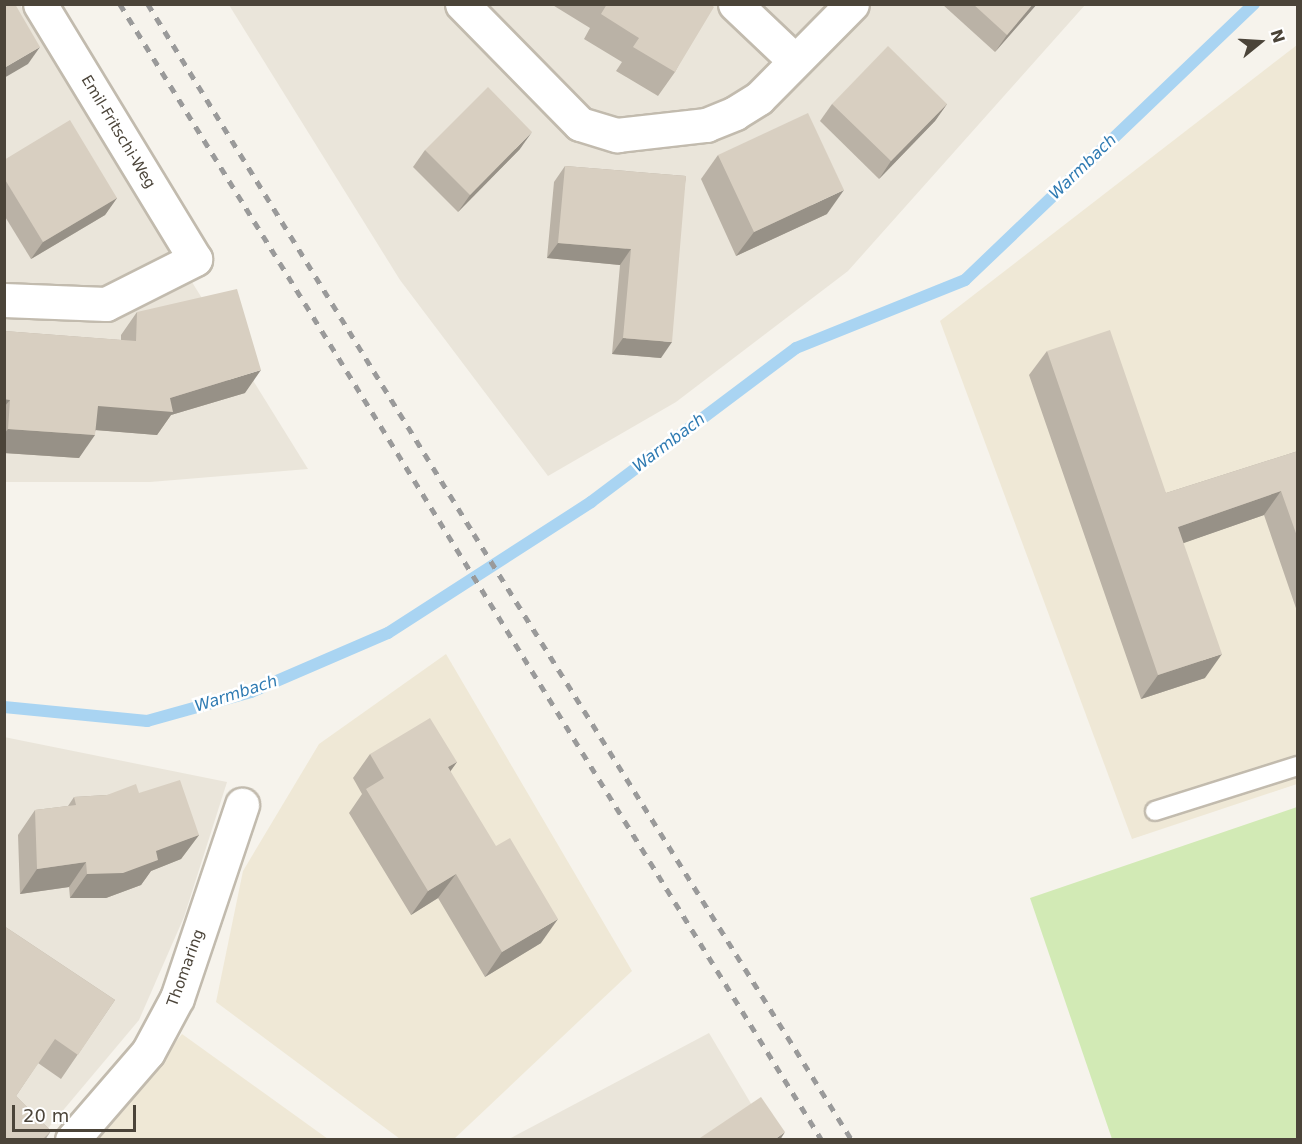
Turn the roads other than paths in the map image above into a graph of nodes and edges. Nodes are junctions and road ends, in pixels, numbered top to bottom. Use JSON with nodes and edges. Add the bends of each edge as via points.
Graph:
{"nodes":[{"id":1,"x":40,"y":4,"type":"edge"},
{"id":2,"x":462,"y":4,"type":"edge"},
{"id":3,"x":735,"y":4,"type":"edge"},
{"id":4,"x":852,"y":4,"type":"edge"},
{"id":5,"x":794,"y":60,"type":"junction"},
{"id":6,"x":4,"y":300,"type":"edge"},
{"id":7,"x":1298,"y":766,"type":"edge"},
{"id":8,"x":242,"y":805,"type":"dead end"},
{"id":9,"x":1155,"y":811,"type":"dead end"},
{"id":10,"x":72,"y":1140,"type":"edge"}],
"edges":[{"from":1,"to":6,"type":"street","name":"Emil-Fritschi-Weg","via":[[195,259],[106,304]]},
{"from":2,"to":5,"type":"street","via":[[580,124],[617,135],[706,125],[735,113],[759,98]]},
{"from":3,"to":5,"type":"street"},
{"from":4,"to":5,"type":"street"},
{"from":7,"to":9,"type":"lane"},
{"from":8,"to":10,"type":"street","name":"Thomaring","via":[[177,998],[148,1052]]}]}
